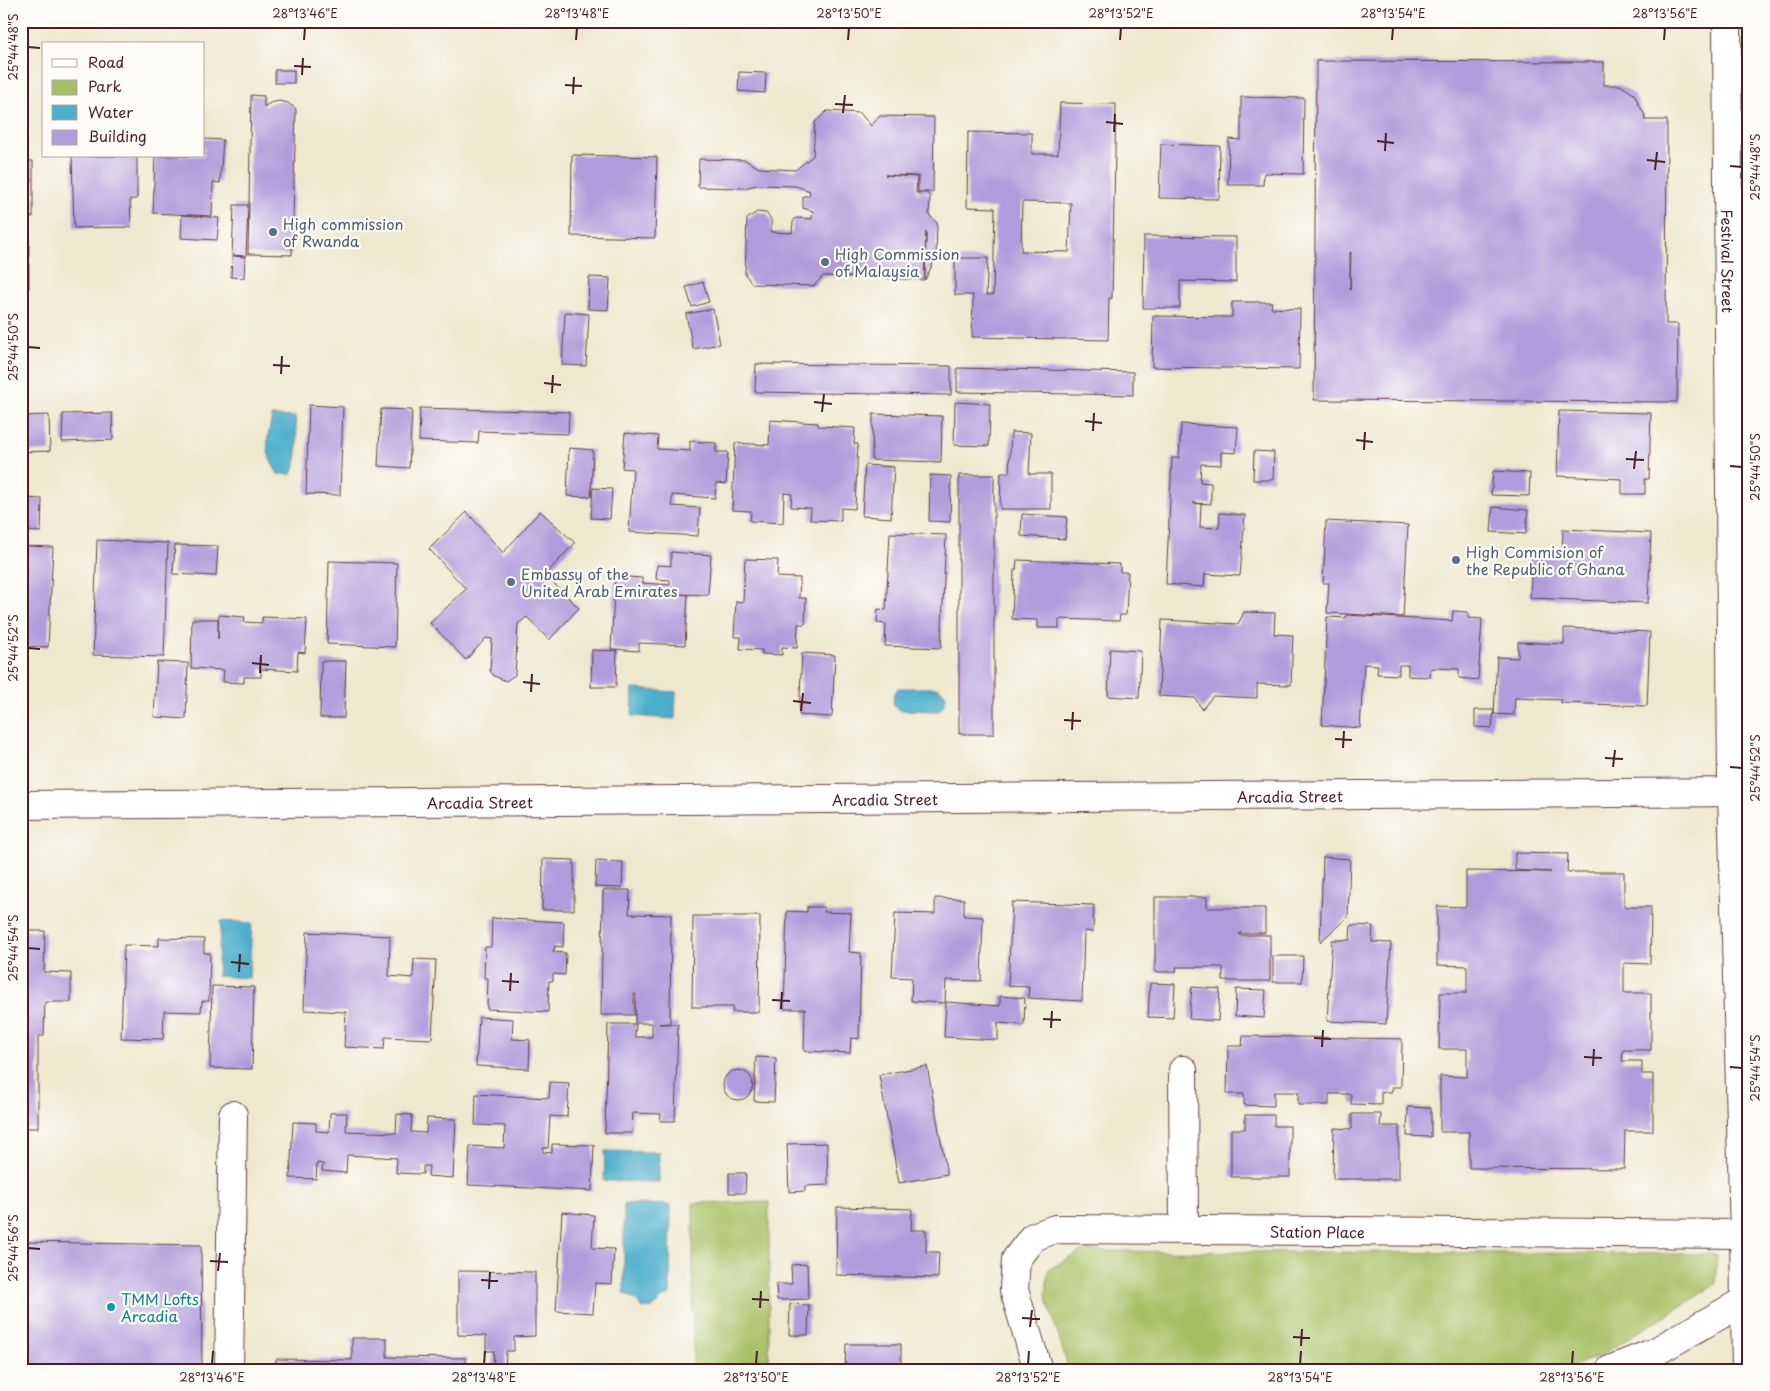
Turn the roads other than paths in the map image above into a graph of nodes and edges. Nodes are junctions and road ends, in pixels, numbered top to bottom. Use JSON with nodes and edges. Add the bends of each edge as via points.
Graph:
{"nodes":[{"id":1,"x":1728,"y":21,"type":"edge"},
{"id":2,"x":1739,"y":174,"type":"edge"},
{"id":3,"x":1740,"y":792,"type":"edge"},
{"id":4,"x":21,"y":805,"type":"edge"},
{"id":5,"x":1183,"y":1070,"type":"dead end"},
{"id":6,"x":233,"y":1115,"type":"dead end"},
{"id":7,"x":1745,"y":1157,"type":"edge"},
{"id":8,"x":1746,"y":1194,"type":"edge"},
{"id":9,"x":1184,"y":1229,"type":"junction"},
{"id":10,"x":1744,"y":1234,"type":"junction"},
{"id":11,"x":1746,"y":1300,"type":"junction"},
{"id":12,"x":1618,"y":1368,"type":"edge"},
{"id":13,"x":229,"y":1370,"type":"edge"},
{"id":14,"x":1038,"y":1370,"type":"edge"},
{"id":15,"x":1746,"y":1370,"type":"edge"}],
"edges":[{"from":1,"to":2,"type":"street","name":"Festival Street"},
{"from":2,"to":3,"type":"street","name":"Festival Street"},
{"from":3,"to":4,"type":"street","name":"Arcadia Street"},
{"from":3,"to":7,"type":"street","name":"Festival Street"},
{"from":5,"to":9,"type":"street"},
{"from":6,"to":13,"type":"street"},
{"from":7,"to":8,"type":"street","name":"Festival Street"},
{"from":8,"to":10,"type":"street","name":"Festival Street"},
{"from":9,"to":10,"type":"street","name":"Station Place"},
{"from":9,"to":14,"type":"street","name":"Station Place","via":[[1055,1230],[1033,1237],[1016,1259],[1014,1290]]},
{"from":10,"to":11,"type":"street","name":"Festival Street"},
{"from":11,"to":12,"type":"street","via":[[1655,1352]]},
{"from":11,"to":15,"type":"street","name":"Festival Street"}]}
